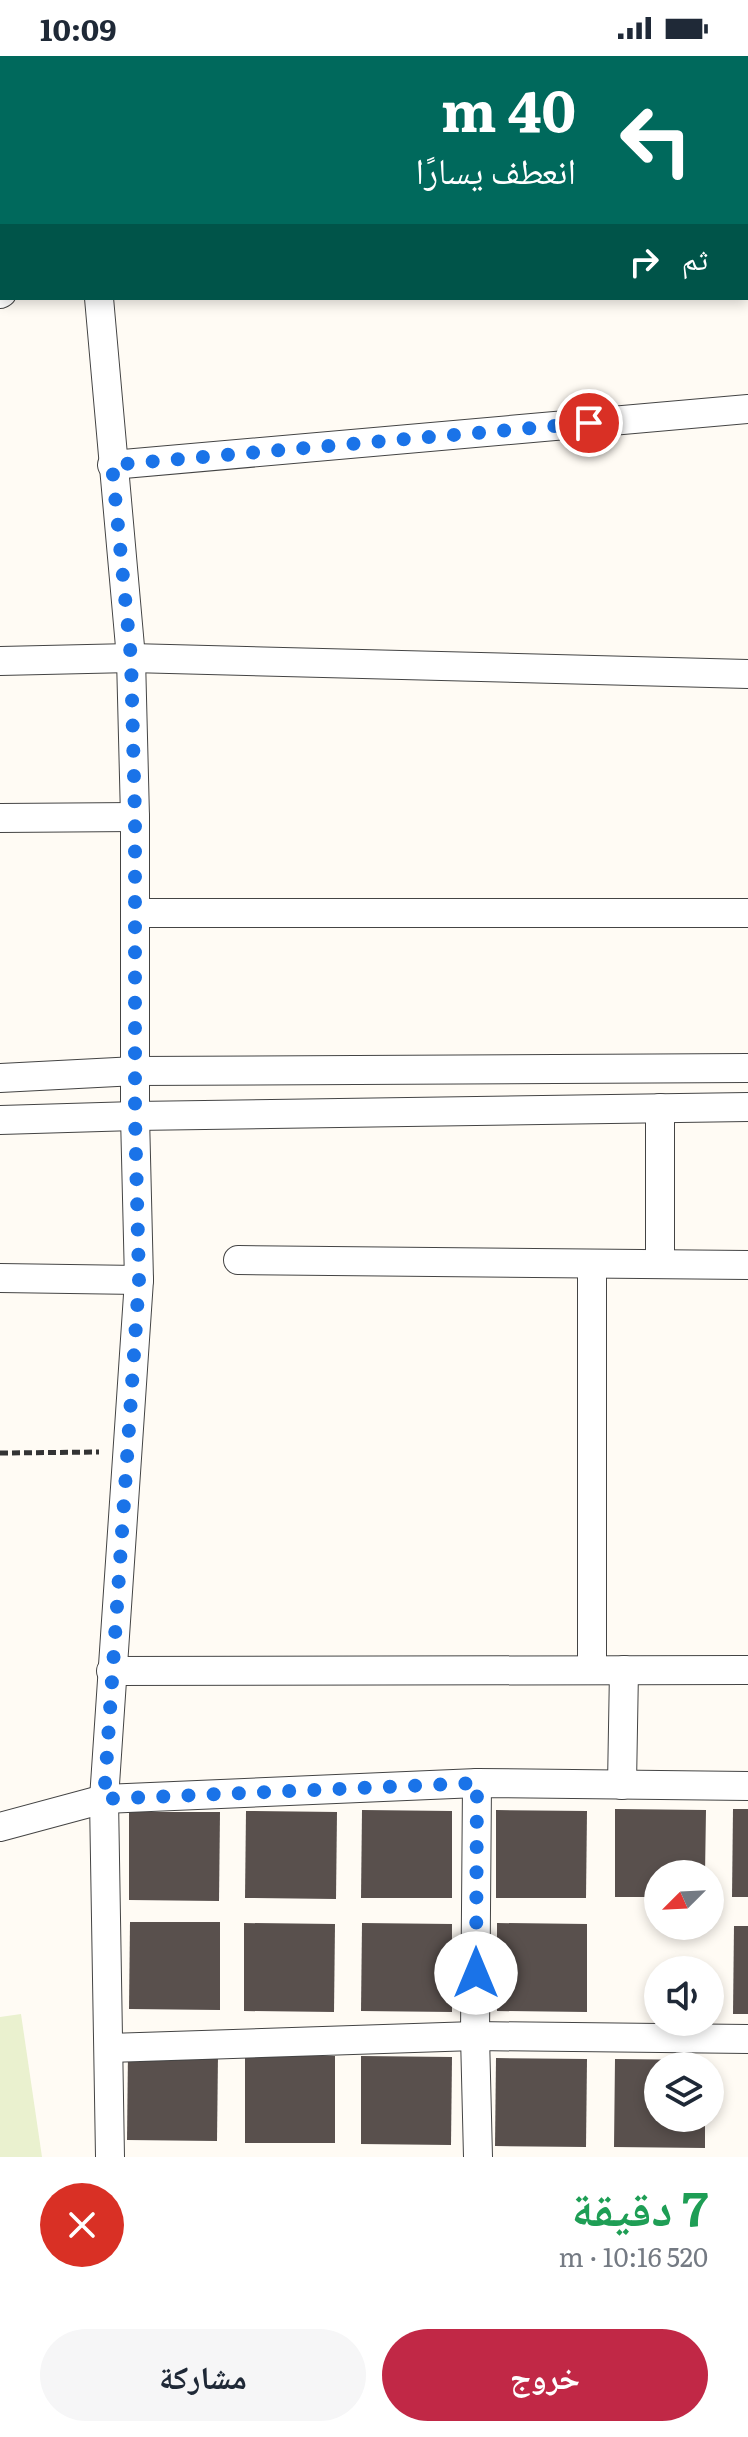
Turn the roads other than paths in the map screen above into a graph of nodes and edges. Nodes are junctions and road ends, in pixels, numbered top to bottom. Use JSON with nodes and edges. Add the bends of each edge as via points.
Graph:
{"nodes":[{"id":1,"x":99,"y":300,"type":"edge"},
{"id":2,"x":748,"y":409,"type":"edge"},
{"id":3,"x":112,"y":465,"type":"junction"},
{"id":4,"x":131,"y":658,"type":"junction"},
{"id":5,"x":0,"y":661,"type":"edge"},
{"id":6,"x":748,"y":674,"type":"edge"},
{"id":7,"x":135,"y":817,"type":"junction"},
{"id":8,"x":0,"y":818,"type":"edge"},
{"id":9,"x":135,"y":913,"type":"junction"},
{"id":10,"x":748,"y":913,"type":"edge"},
{"id":11,"x":748,"y":1068,"type":"edge"},
{"id":12,"x":136,"y":1071,"type":"junction"},
{"id":13,"x":0,"y":1078,"type":"edge"},
{"id":14,"x":748,"y":1107,"type":"edge"},
{"id":15,"x":660,"y":1108,"type":"junction"},
{"id":16,"x":135,"y":1116,"type":"junction"},
{"id":17,"x":0,"y":1120,"type":"edge"},
{"id":18,"x":238,"y":1260,"type":"dead end"},
{"id":19,"x":592,"y":1264,"type":"junction"},
{"id":20,"x":660,"y":1264,"type":"junction"},
{"id":21,"x":748,"y":1265,"type":"edge"},
{"id":22,"x":0,"y":1278,"type":"edge"},
{"id":23,"x":139,"y":1280,"type":"junction"},
{"id":24,"x":592,"y":1670,"type":"junction"},
{"id":25,"x":624,"y":1670,"type":"junction"},
{"id":26,"x":748,"y":1670,"type":"edge"},
{"id":27,"x":111,"y":1671,"type":"junction"},
{"id":28,"x":477,"y":1783,"type":"junction"},
{"id":29,"x":622,"y":1785,"type":"junction"},
{"id":30,"x":748,"y":1786,"type":"edge"},
{"id":31,"x":104,"y":1799,"type":"junction"},
{"id":32,"x":0,"y":1827,"type":"edge"},
{"id":33,"x":475,"y":2036,"type":"junction"},
{"id":34,"x":748,"y":2039,"type":"edge"},
{"id":35,"x":109,"y":2048,"type":"junction"},
{"id":36,"x":110,"y":2157,"type":"edge"},
{"id":37,"x":478,"y":2157,"type":"edge"}],
"edges":[{"from":1,"to":3,"type":"street"},
{"from":2,"to":3,"type":"street"},
{"from":3,"to":4,"type":"street"},
{"from":4,"to":5,"type":"street"},
{"from":4,"to":6,"type":"street"},
{"from":4,"to":7,"type":"street"},
{"from":7,"to":8,"type":"street"},
{"from":7,"to":9,"type":"street"},
{"from":9,"to":10,"type":"street"},
{"from":9,"to":12,"type":"street"},
{"from":11,"to":12,"type":"street"},
{"from":12,"to":13,"type":"street"},
{"from":12,"to":16,"type":"street"},
{"from":14,"to":15,"type":"street"},
{"from":15,"to":16,"type":"street"},
{"from":15,"to":20,"type":"street"},
{"from":16,"to":17,"type":"street"},
{"from":16,"to":23,"type":"street"},
{"from":18,"to":19,"type":"street"},
{"from":19,"to":20,"type":"street"},
{"from":19,"to":24,"type":"street"},
{"from":20,"to":21,"type":"street"},
{"from":22,"to":23,"type":"street"},
{"from":23,"to":27,"type":"street"},
{"from":24,"to":25,"type":"street"},
{"from":24,"to":27,"type":"street"},
{"from":25,"to":26,"type":"street"},
{"from":25,"to":29,"type":"street"},
{"from":27,"to":31,"type":"street"},
{"from":28,"to":29,"type":"street"},
{"from":28,"to":31,"type":"street"},
{"from":28,"to":33,"type":"street"},
{"from":29,"to":30,"type":"street"},
{"from":31,"to":32,"type":"street"},
{"from":31,"to":35,"type":"street"},
{"from":33,"to":34,"type":"street"},
{"from":33,"to":35,"type":"street"},
{"from":33,"to":37,"type":"street"},
{"from":35,"to":36,"type":"street"}]}
